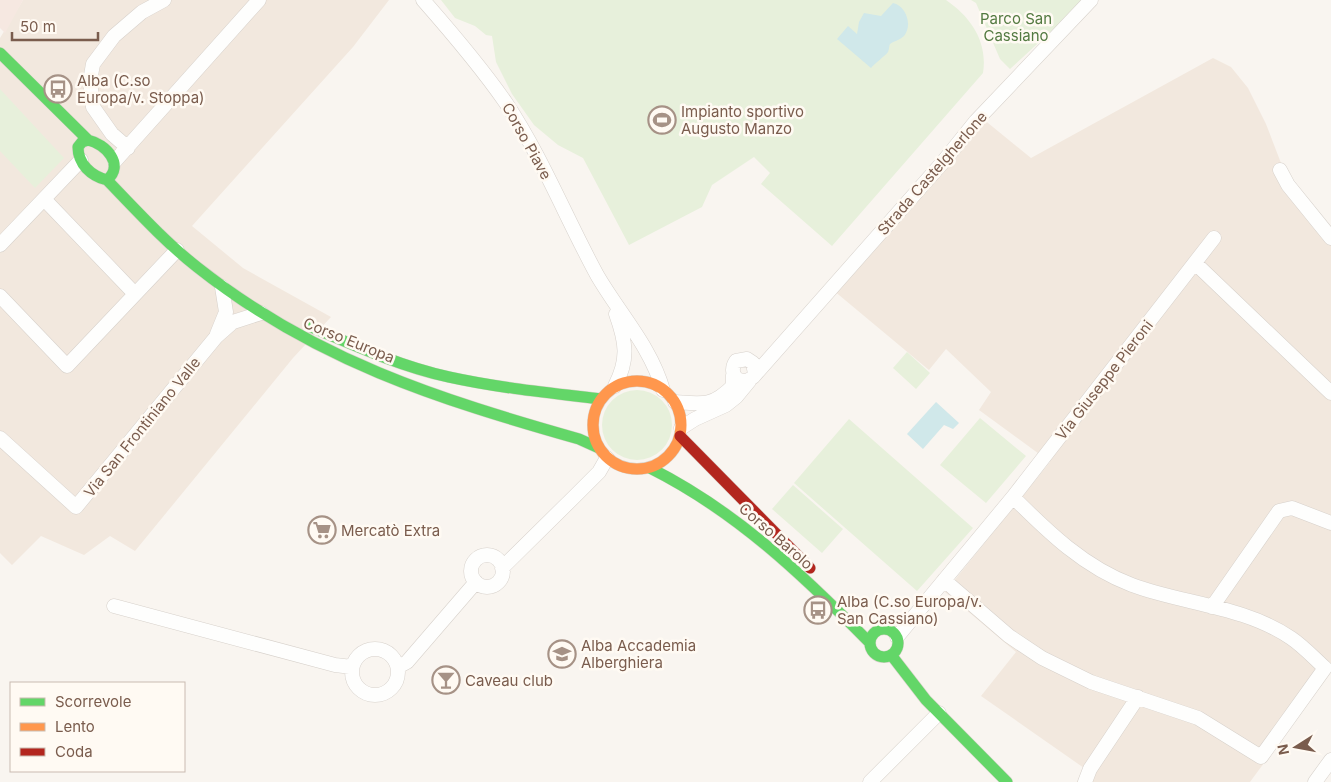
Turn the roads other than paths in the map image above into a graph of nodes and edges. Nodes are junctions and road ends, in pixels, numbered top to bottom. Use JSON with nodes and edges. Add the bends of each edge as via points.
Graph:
{"nodes":[{"id":1,"x":164,"y":0,"type":"edge"},
{"id":2,"x":259,"y":0,"type":"edge"},
{"id":3,"x":422,"y":0,"type":"edge"},
{"id":4,"x":1091,"y":0,"type":"edge"},
{"id":5,"x":0,"y":54,"type":"edge"},
{"id":6,"x":0,"y":67,"type":"edge"},
{"id":7,"x":88,"y":140,"type":"junction"},
{"id":8,"x":128,"y":148,"type":"junction"},
{"id":9,"x":79,"y":154,"type":"junction"},
{"id":10,"x":1280,"y":170,"type":"dead end"},
{"id":11,"x":113,"y":172,"type":"junction"},
{"id":12,"x":44,"y":199,"type":"junction"},
{"id":13,"x":1214,"y":238,"type":"dead end"},
{"id":14,"x":1331,"y":238,"type":"edge"},
{"id":15,"x":0,"y":245,"type":"edge"},
{"id":16,"x":177,"y":250,"type":"junction"},
{"id":17,"x":1195,"y":263,"type":"junction"},
{"id":18,"x":222,"y":287,"type":"junction"},
{"id":19,"x":135,"y":294,"type":"junction"},
{"id":20,"x":0,"y":296,"type":"edge"},
{"id":21,"x":610,"y":297,"type":"junction"},
{"id":22,"x":281,"y":310,"type":"dead end"},
{"id":23,"x":261,"y":313,"type":"junction"},
{"id":24,"x":298,"y":320,"type":"dead end"},
{"id":25,"x":216,"y":337,"type":"junction"},
{"id":26,"x":752,"y":372,"type":"junction"},
{"id":27,"x":733,"y":375,"type":"junction"},
{"id":28,"x":615,"y":386,"type":"junction"},
{"id":29,"x":663,"y":390,"type":"junction"},
{"id":30,"x":1331,"y":393,"type":"edge"},
{"id":31,"x":601,"y":399,"type":"junction"},
{"id":32,"x":675,"y":402,"type":"junction"},
{"id":33,"x":680,"y":432,"type":"junction"},
{"id":34,"x":0,"y":438,"type":"edge"},
{"id":35,"x":603,"y":453,"type":"junction"},
{"id":36,"x":650,"y":468,"type":"junction"},
{"id":37,"x":1013,"y":496,"type":"junction"},
{"id":38,"x":1331,"y":523,"type":"edge"},
{"id":39,"x":502,"y":568,"type":"junction"},
{"id":40,"x":944,"y":580,"type":"junction"},
{"id":41,"x":476,"y":582,"type":"junction"},
{"id":42,"x":114,"y":606,"type":"dead end"},
{"id":43,"x":1212,"y":607,"type":"junction"},
{"id":44,"x":876,"y":631,"type":"junction"},
{"id":45,"x":897,"y":637,"type":"junction"},
{"id":46,"x":870,"y":643,"type":"junction"},
{"id":47,"x":892,"y":656,"type":"junction"},
{"id":48,"x":352,"y":667,"type":"junction"},
{"id":49,"x":398,"y":667,"type":"junction"},
{"id":50,"x":1138,"y":697,"type":"junction"},
{"id":51,"x":939,"y":713,"type":"junction"},
{"id":52,"x":1331,"y":760,"type":"edge"},
{"id":53,"x":870,"y":782,"type":"edge"},
{"id":54,"x":1007,"y":782,"type":"edge"},
{"id":55,"x":1085,"y":782,"type":"edge"},
{"id":56,"x":1315,"y":782,"type":"edge"}],
"edges":[{"from":1,"to":8,"type":"street","via":[[142,12],[121,30],[92,64],[92,107],[112,134]]},
{"from":2,"to":8,"type":"street"},
{"from":3,"to":21,"type":"street","name":"Corso Piave","via":[[473,58],[507,104]]},
{"from":4,"to":26,"type":"street","name":"Strada Castelgherlone","via":[[976,121],[943,162]]},
{"from":5,"to":7,"type":"main road"},
{"from":6,"to":9,"type":"main road"},
{"from":7,"to":9,"type":"main road","via":[[82,142]]},
{"from":7,"to":11,"type":"main road","via":[[93,140],[105,150]]},
{"from":8,"to":11,"type":"street"},
{"from":9,"to":11,"type":"main road","via":[[96,176]]},
{"from":9,"to":12,"type":"street"},
{"from":10,"to":14,"type":"street","via":[[1288,185]]},
{"from":11,"to":16,"type":"main road","name":"Corso Europa"},
{"from":11,"to":22,"type":"main road","via":[[192,248]]},
{"from":12,"to":15,"type":"street"},
{"from":12,"to":19,"type":"street"},
{"from":13,"to":17,"type":"street","name":"Via Giuseppe Pieroni"},
{"from":16,"to":18,"type":"main road","name":"Corso Europa"},
{"from":16,"to":19,"type":"street"},
{"from":17,"to":30,"type":"street"},
{"from":17,"to":37,"type":"street","name":"Via Giuseppe Pieroni"},
{"from":18,"to":23,"type":"main road","name":"Corso Europa"},
{"from":18,"to":25,"type":"street","via":[[226,312]]},
{"from":19,"to":20,"type":"street","via":[[67,366]]},
{"from":21,"to":28,"type":"street","via":[[624,335],[626,361]]},
{"from":21,"to":29,"type":"street","via":[[634,330],[660,377]]},
{"from":23,"to":25,"type":"street","via":[[232,322]]},
{"from":23,"to":35,"type":"main road","name":"Corso Europa","via":[[369,370],[557,434],[590,442]]},
{"from":24,"to":31,"type":"main road","name":"Corso Europa","via":[[364,349],[448,377]]},
{"from":25,"to":34,"type":"street","name":"Via San Frontiniano Valle","via":[[76,507]]},
{"from":26,"to":27,"type":"street","via":[[742,382]]},
{"from":26,"to":27,"type":"street","via":[[743,358],[736,361]]},
{"from":26,"to":33,"type":"street","via":[[736,397],[695,419]]},
{"from":27,"to":32,"type":"street","via":[[732,386],[718,400],[704,404]]},
{"from":28,"to":29,"type":"main road","via":[[640,381]]},
{"from":28,"to":31,"type":"main road"},
{"from":29,"to":32,"type":"main road"},
{"from":31,"to":35,"type":"main road","via":[[592,423],[594,436]]},
{"from":32,"to":33,"type":"main road","via":[[680,415]]},
{"from":33,"to":36,"type":"main road","via":[[669,456]]},
{"from":33,"to":44,"type":"main road","name":"Corso Barolo","via":[[760,518]]},
{"from":35,"to":36,"type":"main road","via":[[625,468]]},
{"from":35,"to":39,"type":"street","via":[[599,472]]},
{"from":36,"to":46,"type":"main road","name":"Corso Barolo","via":[[693,488],[749,530]]},
{"from":37,"to":40,"type":"street","name":"Via Giuseppe Pieroni"},
{"from":37,"to":43,"type":"street","via":[[1062,545],[1097,568],[1131,585]]},
{"from":38,"to":43,"type":"street","via":[[1292,508],[1279,511]]},
{"from":39,"to":41,"type":"street","via":[[501,578],[494,585],[485,587]]},
{"from":39,"to":41,"type":"street","via":[[493,556],[478,558],[471,570]]},
{"from":40,"to":45,"type":"street","name":"Via Giuseppe Pieroni"},
{"from":40,"to":50,"type":"street","via":[[1009,636],[1042,658],[1091,682]]},
{"from":41,"to":49,"type":"street","via":[[407,662]]},
{"from":42,"to":48,"type":"street"},
{"from":43,"to":50,"type":"street","via":[[1261,622],[1291,638],[1325,668],[1262,758],[1198,718]]},
{"from":44,"to":45,"type":"main road","via":[[886,629]]},
{"from":44,"to":46,"type":"main road"},
{"from":45,"to":47,"type":"main road","via":[[898,645]]},
{"from":46,"to":47,"type":"main road","via":[[872,652],[879,657]]},
{"from":47,"to":51,"type":"main road"},
{"from":48,"to":49,"type":"street","via":[[361,653],[376,649],[390,654]]},
{"from":48,"to":49,"type":"street","via":[[353,682],[358,689],[379,696],[396,682]]},
{"from":50,"to":55,"type":"street"},
{"from":51,"to":53,"type":"street"},
{"from":51,"to":54,"type":"main road"},
{"from":52,"to":56,"type":"street"}]}
